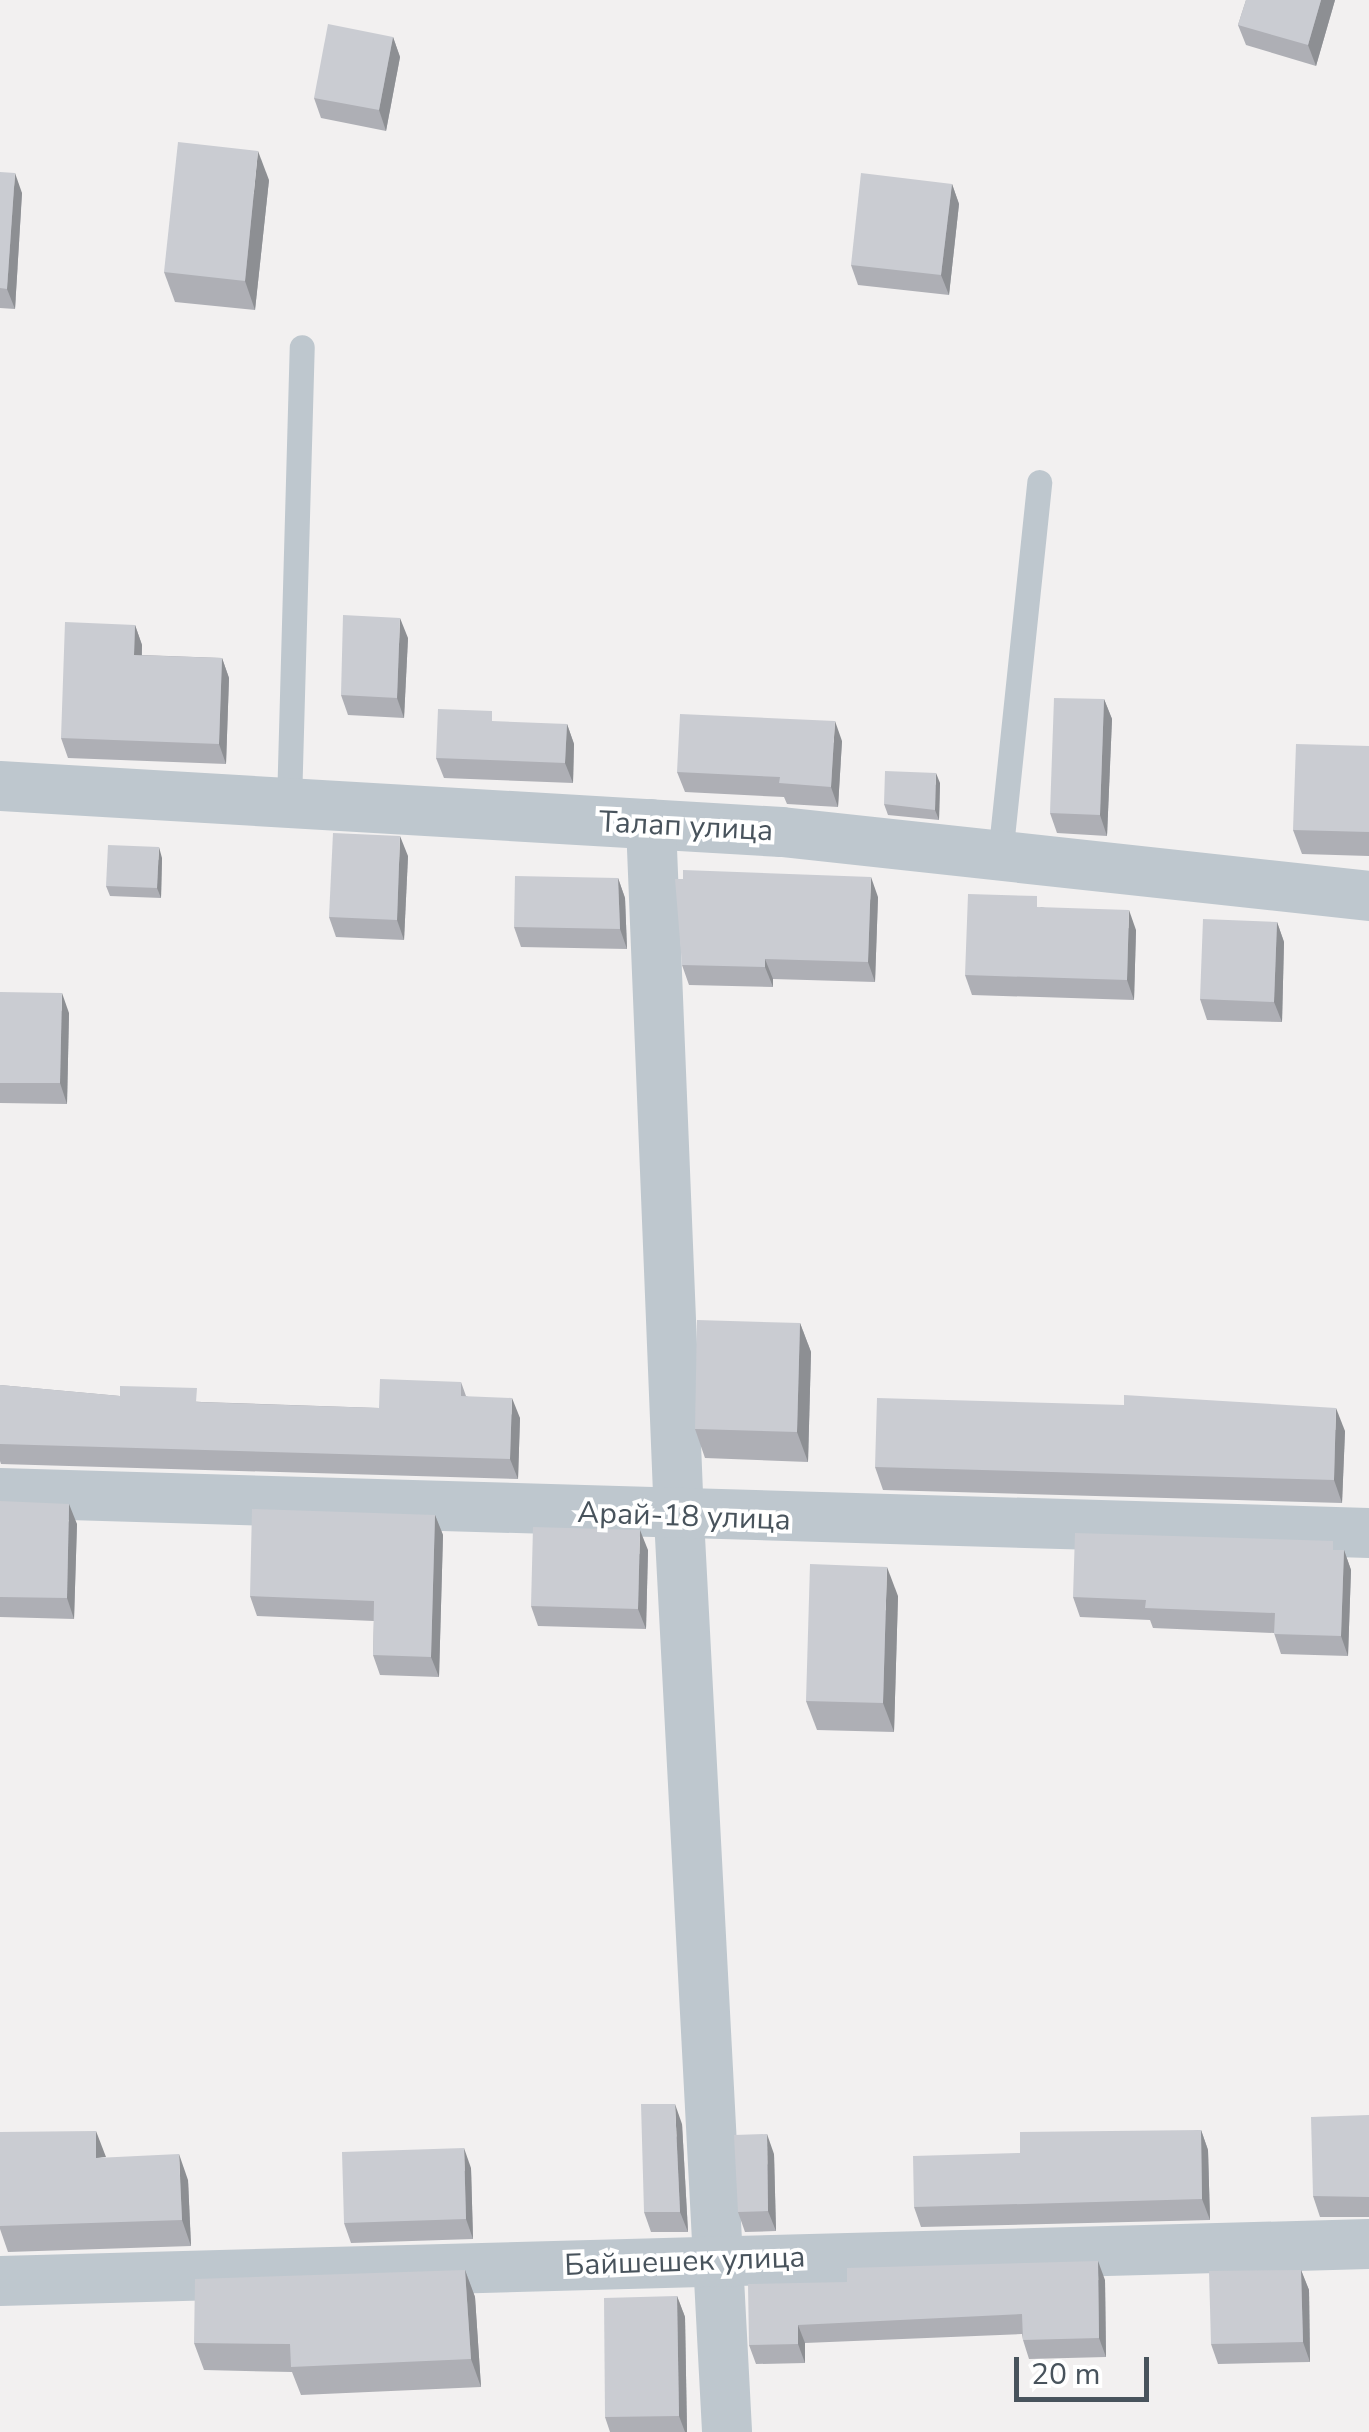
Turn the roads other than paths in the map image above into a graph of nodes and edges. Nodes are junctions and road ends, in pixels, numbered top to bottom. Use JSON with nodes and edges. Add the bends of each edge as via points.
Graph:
{"nodes":[{"id":1,"x":302,"y":347,"type":"dead end"},
{"id":2,"x":1039,"y":482,"type":"dead end"},
{"id":3,"x":0,"y":786,"type":"edge"},
{"id":4,"x":289,"y":803,"type":"junction"},
{"id":5,"x":651,"y":824,"type":"junction"},
{"id":6,"x":1000,"y":856,"type":"junction"},
{"id":7,"x":1369,"y":896,"type":"edge"},
{"id":8,"x":0,"y":1493,"type":"edge"},
{"id":9,"x":679,"y":1518,"type":"junction"},
{"id":10,"x":1369,"y":1533,"type":"edge"},
{"id":11,"x":1369,"y":2244,"type":"edge"},
{"id":12,"x":716,"y":2262,"type":"junction"},
{"id":13,"x":0,"y":2281,"type":"edge"},
{"id":14,"x":727,"y":2432,"type":"edge"}],
"edges":[{"from":1,"to":4,"type":"lane"},
{"from":2,"to":6,"type":"lane"},
{"from":3,"to":4,"type":"street","name":"Талап улица"},
{"from":4,"to":5,"type":"street","name":"Талап улица"},
{"from":5,"to":6,"type":"street","name":"Талап улица"},
{"from":5,"to":9,"type":"street"},
{"from":6,"to":7,"type":"street","name":"Талап улица"},
{"from":8,"to":9,"type":"street","name":"Арай-18 улица"},
{"from":9,"to":10,"type":"street","name":"Арай-18 улица"},
{"from":9,"to":12,"type":"street"},
{"from":11,"to":12,"type":"street","name":"Байшешек улица"},
{"from":12,"to":13,"type":"street","name":"Байшешек улица"},
{"from":12,"to":14,"type":"street"}]}
